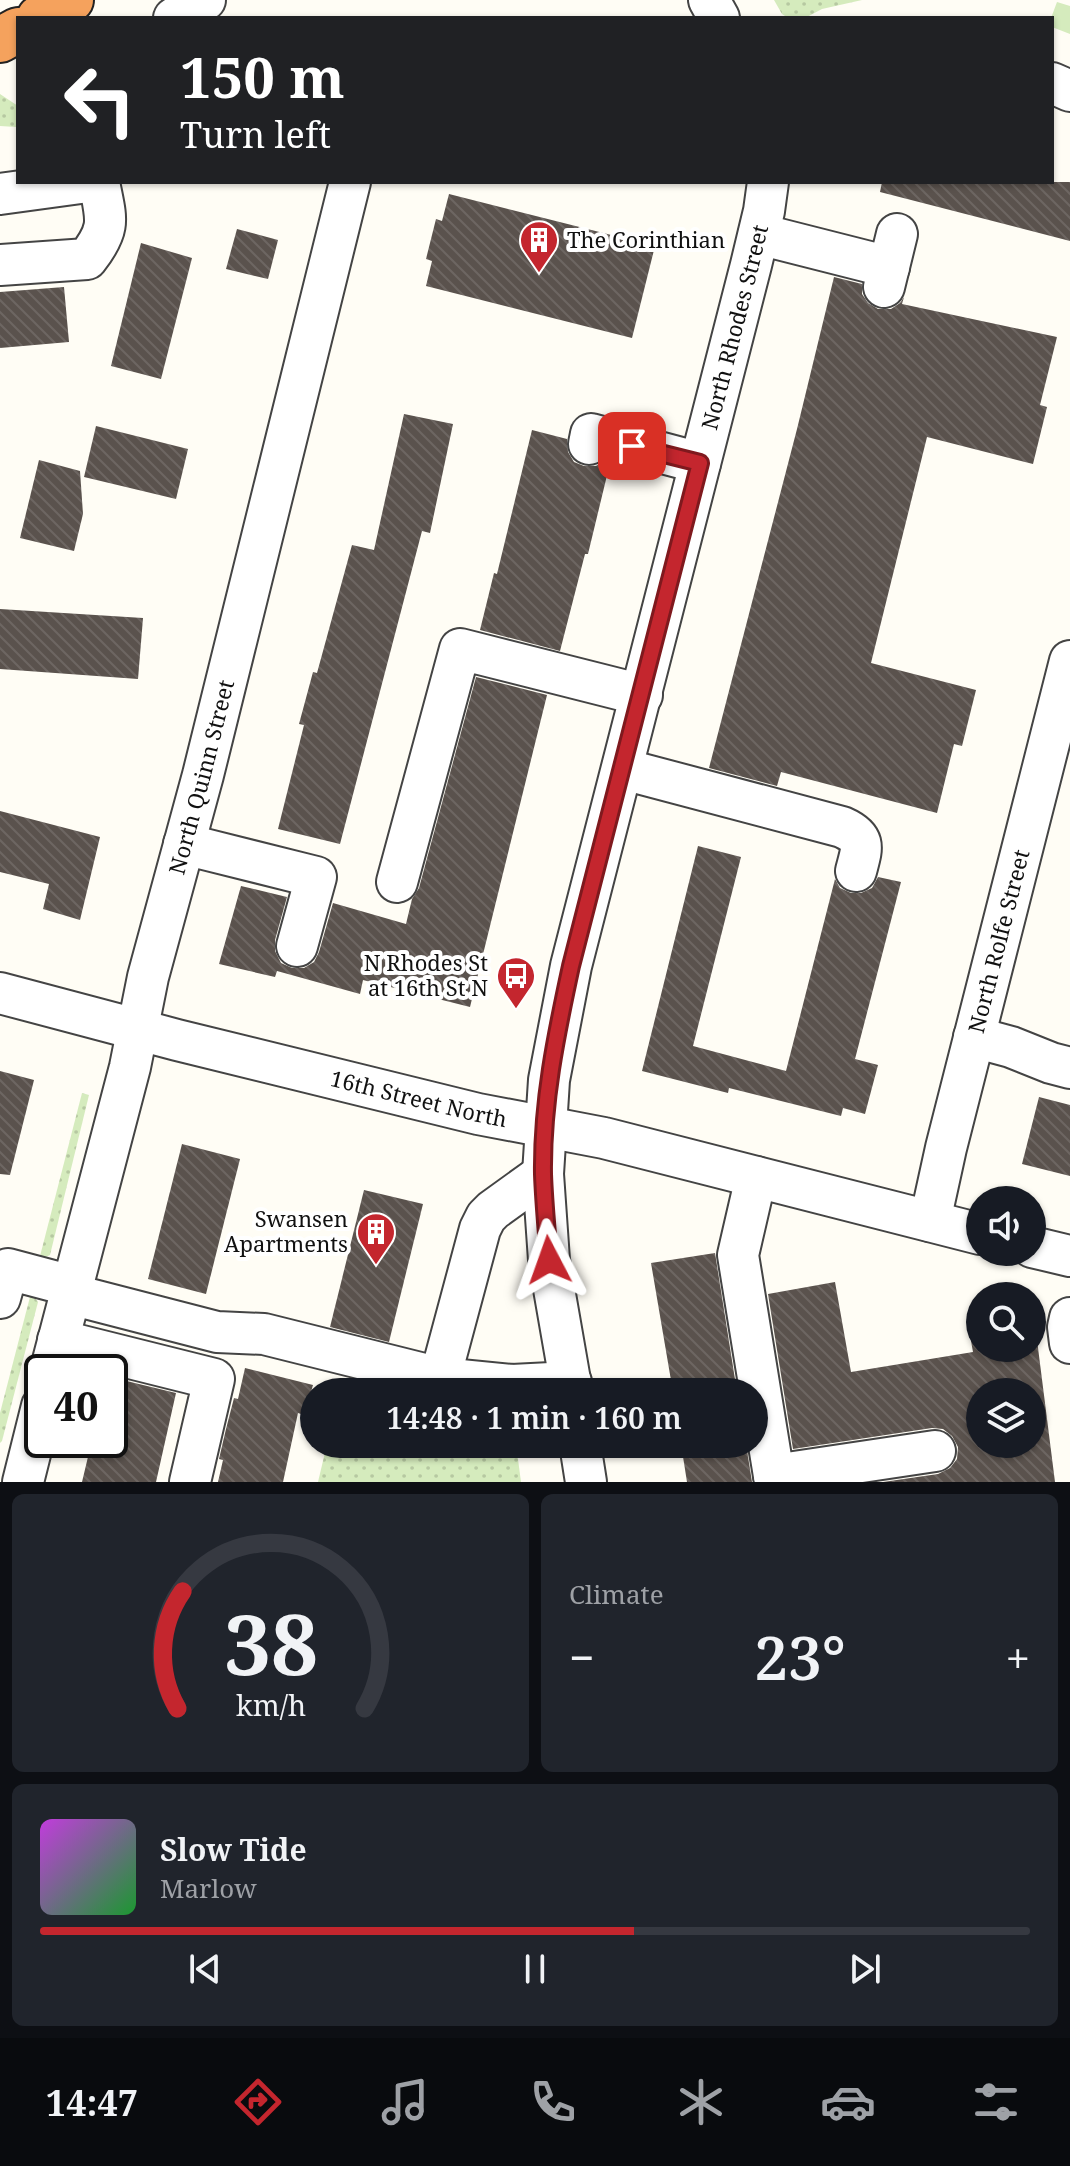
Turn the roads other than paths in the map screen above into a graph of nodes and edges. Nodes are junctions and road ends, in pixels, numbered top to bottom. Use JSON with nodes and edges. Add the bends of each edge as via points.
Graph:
{"nodes":[{"id":1,"x":71,"y":0,"type":"edge"},
{"id":2,"x":205,"y":0,"type":"edge"},
{"id":3,"x":43,"y":16,"type":"edge"},
{"id":4,"x":177,"y":16,"type":"edge"},
{"id":5,"x":69,"y":184,"type":"edge"},
{"id":6,"x":99,"y":184,"type":"edge"},
{"id":7,"x":349,"y":184,"type":"edge"},
{"id":8,"x":768,"y":184,"type":"edge"},
{"id":9,"x":23,"y":189,"type":"edge"},
{"id":10,"x":759,"y":234,"type":"junction"},
{"id":11,"x":890,"y":263,"type":"dead end"},
{"id":12,"x":0,"y":265,"type":"edge"},
{"id":13,"x":589,"y":444,"type":"dead end"},
{"id":14,"x":700,"y":463,"type":"junction"},
{"id":15,"x":1070,"y":661,"type":"edge"},
{"id":16,"x":642,"y":695,"type":"junction"},
{"id":17,"x":623,"y":769,"type":"junction"},
{"id":18,"x":184,"y":844,"type":"junction"},
{"id":19,"x":856,"y":871,"type":"dead end"},
{"id":20,"x":397,"y":882,"type":"dead end"},
{"id":21,"x":297,"y":946,"type":"dead end"},
{"id":22,"x":0,"y":993,"type":"edge"},
{"id":23,"x":138,"y":1029,"type":"junction"},
{"id":24,"x":974,"y":1037,"type":"junction"},
{"id":25,"x":1070,"y":1068,"type":"edge"},
{"id":26,"x":545,"y":1127,"type":"junction"},
{"id":27,"x":543,"y":1174,"type":"junction"},
{"id":28,"x":756,"y":1177,"type":"junction"},
{"id":29,"x":930,"y":1221,"type":"junction"},
{"id":30,"x":966,"y":1230,"type":"edge"},
{"id":31,"x":1046,"y":1250,"type":"edge"},
{"id":32,"x":1070,"y":1256,"type":"edge"},
{"id":33,"x":71,"y":1290,"type":"junction"},
{"id":34,"x":0,"y":1298,"type":"edge"},
{"id":35,"x":1070,"y":1318,"type":"edge"},
{"id":36,"x":1070,"y":1343,"type":"edge"},
{"id":37,"x":55,"y":1354,"type":"edge"},
{"id":38,"x":128,"y":1367,"type":"edge"},
{"id":39,"x":440,"y":1378,"type":"joint"},
{"id":40,"x":570,"y":1378,"type":"edge"},
{"id":41,"x":935,"y":1451,"type":"dead end"},
{"id":42,"x":24,"y":1455,"type":"edge"},
{"id":43,"x":582,"y":1458,"type":"edge"},
{"id":44,"x":16,"y":1477,"type":"edge"},
{"id":45,"x":774,"y":1479,"type":"edge"},
{"id":46,"x":190,"y":1482,"type":"edge"},
{"id":47,"x":586,"y":1482,"type":"edge"}],
"edges":[{"from":1,"to":3,"type":"highway"},
{"from":2,"to":4,"type":"street"},
{"from":5,"to":9,"type":"street"},
{"from":6,"to":12,"type":"street","via":[[106,228],[87,259]]},
{"from":7,"to":18,"type":"street","name":"North Quinn Street"},
{"from":8,"to":10,"type":"street","name":"North Rhodes Street"},
{"from":10,"to":11,"type":"street"},
{"from":10,"to":14,"type":"street","name":"North Rhodes Street"},
{"from":13,"to":14,"type":"street","via":[[591,434]]},
{"from":14,"to":16,"type":"street","name":"North Rhodes Street"},
{"from":15,"to":24,"type":"street","name":"North Rolfe Street"},
{"from":16,"to":17,"type":"street","name":"North Rhodes Street"},
{"from":16,"to":20,"type":"street","via":[[460,649]]},
{"from":17,"to":19,"type":"street","via":[[842,827],[861,841]]},
{"from":17,"to":26,"type":"street","name":"North Rhodes Street","via":[[565,994]]},
{"from":18,"to":21,"type":"street","via":[[316,877]]},
{"from":18,"to":23,"type":"street","name":"North Quinn Street"},
{"from":22,"to":23,"type":"street","name":"16th Street North"},
{"from":23,"to":26,"type":"street","name":"16th Street North"},
{"from":23,"to":33,"type":"street","name":"North Quinn Street"},
{"from":24,"to":25,"type":"street"},
{"from":24,"to":29,"type":"street","name":"North Rolfe Street"},
{"from":26,"to":27,"type":"street","name":"North Rhodes Street"},
{"from":26,"to":28,"type":"street","name":"16th Street North"},
{"from":27,"to":39,"type":"street","via":[[486,1217]]},
{"from":27,"to":40,"type":"street","name":"North Rhodes Street","via":[[549,1260]]},
{"from":28,"to":29,"type":"street","name":"16th Street North"},
{"from":28,"to":45,"type":"street","via":[[738,1255]]},
{"from":29,"to":30,"type":"street","name":"16th Street North"},
{"from":31,"to":32,"type":"street"},
{"from":33,"to":34,"type":"street","name":"North Rhodes Street","via":[[8,1269]]},
{"from":33,"to":37,"type":"street","name":"North Quinn Street"},
{"from":33,"to":39,"type":"street","name":"North Rhodes Street","via":[[217,1332],[264,1334]]},
{"from":35,"to":36,"type":"street"},
{"from":38,"to":46,"type":"street","via":[[214,1379]]},
{"from":41,"to":45,"type":"street"},
{"from":42,"to":44,"type":"street"},
{"from":43,"to":47,"type":"street"}]}
